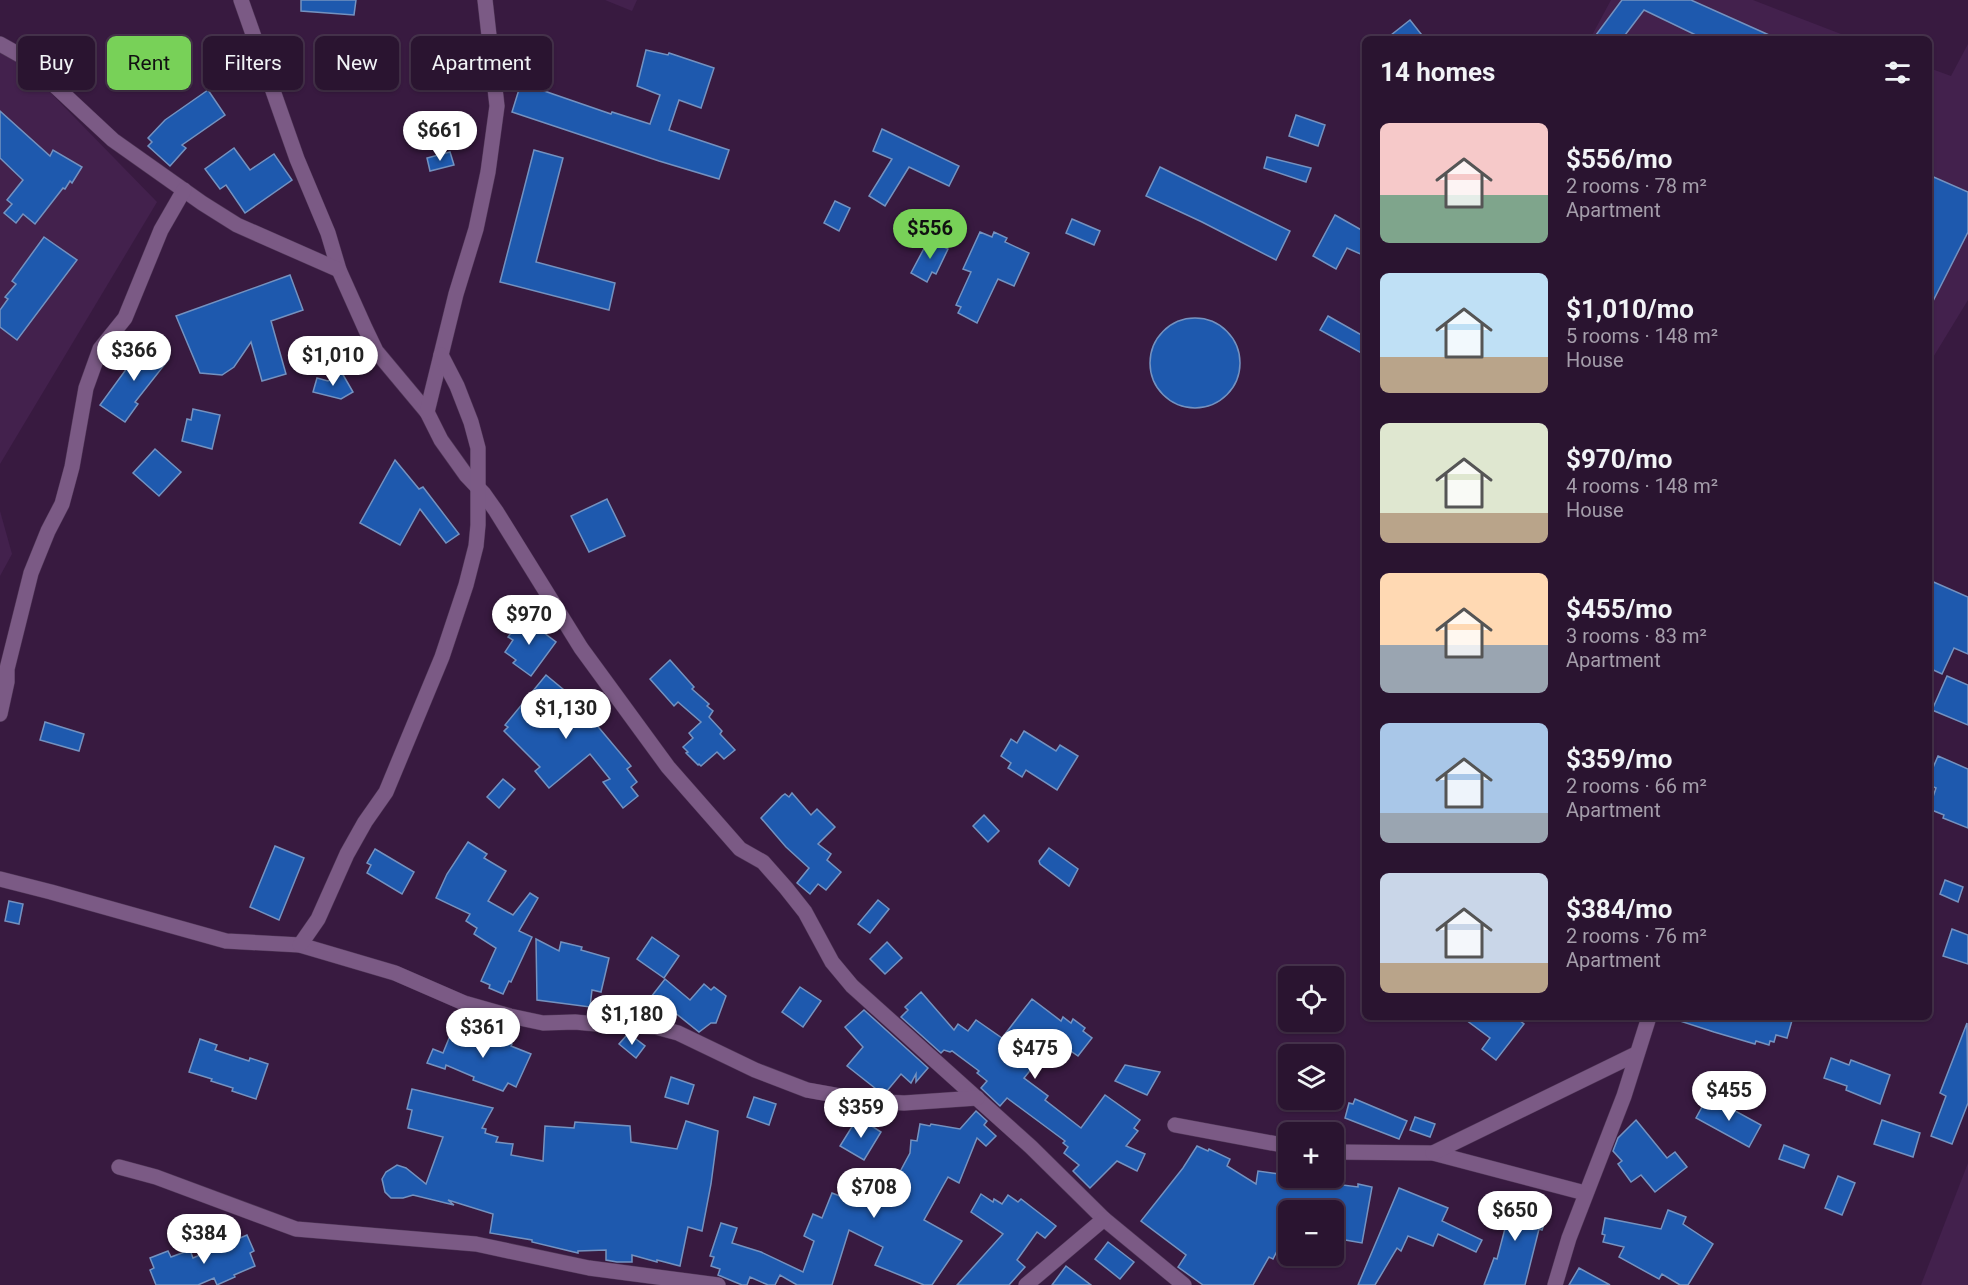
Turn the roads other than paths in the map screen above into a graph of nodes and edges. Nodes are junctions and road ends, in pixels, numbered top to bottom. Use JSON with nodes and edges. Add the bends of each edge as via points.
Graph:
{"nodes":[{"id":1,"x":241,"y":0,"type":"edge"},
{"id":2,"x":485,"y":0,"type":"edge"},
{"id":3,"x":0,"y":45,"type":"edge"},
{"id":4,"x":184,"y":190,"type":"junction"},
{"id":5,"x":339,"y":270,"type":"junction"},
{"id":6,"x":441,"y":355,"type":"junction"},
{"id":7,"x":427,"y":412,"type":"junction"},
{"id":8,"x":478,"y":488,"type":"junction"},
{"id":9,"x":0,"y":714,"type":"edge"},
{"id":10,"x":0,"y":879,"type":"edge"},
{"id":11,"x":300,"y":945,"type":"junction"},
{"id":12,"x":1647,"y":1020,"type":"edge"},
{"id":13,"x":1636,"y":1054,"type":"junction"},
{"id":14,"x":977,"y":1098,"type":"junction"},
{"id":15,"x":1175,"y":1125,"type":"dead end"},
{"id":16,"x":1278,"y":1144,"type":"edge"},
{"id":17,"x":1344,"y":1152,"type":"edge"},
{"id":18,"x":1433,"y":1153,"type":"junction"},
{"id":19,"x":119,"y":1167,"type":"dead end"},
{"id":20,"x":1586,"y":1194,"type":"junction"},
{"id":21,"x":1104,"y":1219,"type":"junction"},
{"id":22,"x":718,"y":1285,"type":"edge"},
{"id":23,"x":1026,"y":1285,"type":"edge"},
{"id":24,"x":1184,"y":1285,"type":"edge"},
{"id":25,"x":1555,"y":1285,"type":"edge"}],
"edges":[{"from":1,"to":5,"type":"street"},
{"from":2,"to":6,"type":"street","via":[[497,106],[481,206]]},
{"from":3,"to":4,"type":"street","via":[[25,58],[113,140]]},
{"from":4,"to":5,"type":"street","via":[[237,225]]},
{"from":4,"to":9,"type":"street","via":[[161,230],[125,318],[100,348],[86,388],[62,504],[31,573]]},
{"from":5,"to":7,"type":"street","via":[[376,351]]},
{"from":6,"to":7,"type":"street"},
{"from":6,"to":8,"type":"street","via":[[471,422],[478,448]]},
{"from":7,"to":8,"type":"street","via":[[441,440]]},
{"from":8,"to":11,"type":"street","via":[[476,546],[435,676],[386,792],[347,854],[318,920]]},
{"from":8,"to":14,"type":"street","via":[[581,648],[668,767],[740,849],[764,862],[786,888],[805,912],[832,962],[852,986]]},
{"from":10,"to":11,"type":"street","via":[[226,941]]},
{"from":11,"to":14,"type":"street","via":[[395,973],[464,1003],[510,1016],[543,1023],[656,1027],[678,1033],[807,1090],[904,1103]]},
{"from":12,"to":13,"type":"street"},
{"from":13,"to":18,"type":"street"},
{"from":13,"to":20,"type":"street"},
{"from":14,"to":21,"type":"street"},
{"from":15,"to":16,"type":"street"},
{"from":17,"to":18,"type":"street"},
{"from":18,"to":20,"type":"street"},
{"from":19,"to":22,"type":"street","via":[[296,1229],[476,1244],[589,1268]]},
{"from":20,"to":25,"type":"street"},
{"from":21,"to":23,"type":"street"},
{"from":21,"to":24,"type":"street"}]}
